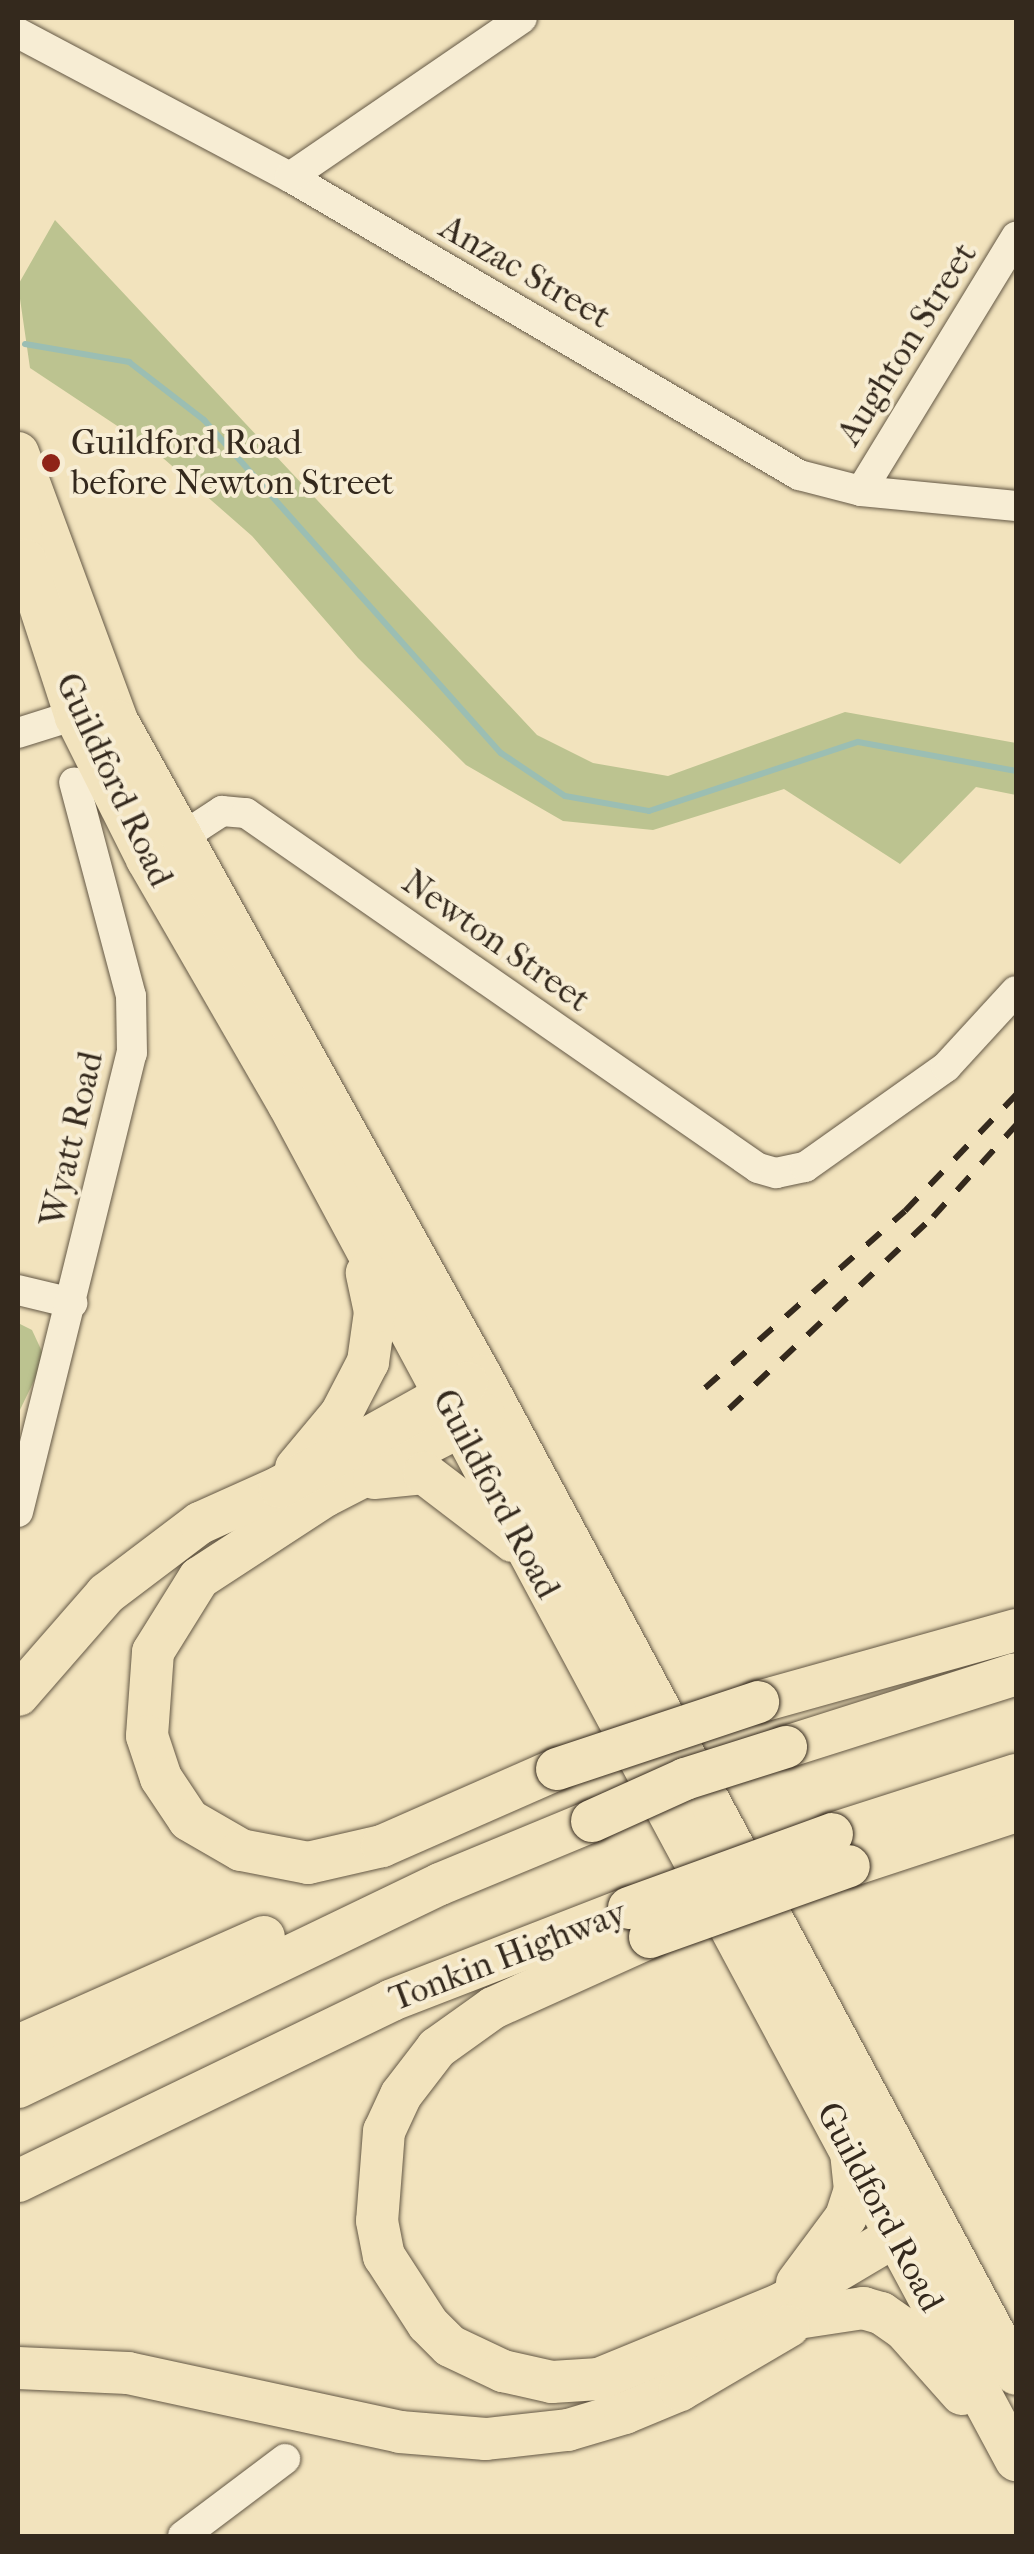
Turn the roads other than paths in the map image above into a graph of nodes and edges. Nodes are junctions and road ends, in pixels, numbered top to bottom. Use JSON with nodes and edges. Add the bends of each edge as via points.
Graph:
{"nodes":[{"id":1,"x":522,"y":18,"type":"edge"},
{"id":2,"x":18,"y":33,"type":"edge"},
{"id":3,"x":290,"y":177,"type":"junction"},
{"id":4,"x":1016,"y":237,"type":"edge"},
{"id":5,"x":18,"y":453,"type":"edge"},
{"id":6,"x":860,"y":491,"type":"junction"},
{"id":7,"x":1016,"y":506,"type":"edge"},
{"id":8,"x":18,"y":511,"type":"edge"},
{"id":9,"x":93,"y":709,"type":"junction"},
{"id":10,"x":18,"y":733,"type":"edge"},
{"id":11,"x":74,"y":782,"type":"dead end"},
{"id":12,"x":184,"y":836,"type":"junction"},
{"id":13,"x":147,"y":860,"type":"junction"},
{"id":14,"x":1016,"y":991,"type":"edge"},
{"id":15,"x":354,"y":1226,"type":"junction"},
{"id":16,"x":18,"y":1290,"type":"edge"},
{"id":17,"x":72,"y":1303,"type":"junction"},
{"id":18,"x":471,"y":1401,"type":"junction"},
{"id":19,"x":356,"y":1482,"type":"junction"},
{"id":20,"x":280,"y":1487,"type":"junction"},
{"id":21,"x":18,"y":1512,"type":"edge"},
{"id":22,"x":522,"y":1548,"type":"junction"},
{"id":23,"x":1016,"y":1630,"type":"edge"},
{"id":24,"x":1016,"y":1674,"type":"edge"},
{"id":25,"x":933,"y":1675,"type":"junction"},
{"id":26,"x":18,"y":1695,"type":"edge"},
{"id":27,"x":1016,"y":1776,"type":"edge"},
{"id":28,"x":957,"y":1809,"type":"junction"},
{"id":29,"x":1016,"y":1811,"type":"edge"},
{"id":30,"x":440,"y":1884,"type":"junction"},
{"id":31,"x":640,"y":1922,"type":"junction"},
{"id":32,"x":18,"y":2046,"type":"edge"},
{"id":33,"x":18,"y":2086,"type":"edge"},
{"id":34,"x":144,"y":2120,"type":"junction"},
{"id":35,"x":851,"y":2151,"type":"junction"},
{"id":36,"x":18,"y":2181,"type":"edge"},
{"id":37,"x":18,"y":2198,"type":"edge"},
{"id":38,"x":919,"y":2237,"type":"junction"},
{"id":39,"x":792,"y":2310,"type":"junction"},
{"id":40,"x":18,"y":2368,"type":"edge"},
{"id":41,"x":1016,"y":2374,"type":"edge"},
{"id":42,"x":1013,"y":2454,"type":"edge"},
{"id":43,"x":285,"y":2459,"type":"dead end"},
{"id":44,"x":183,"y":2536,"type":"edge"}],
"edges":[{"from":1,"to":3,"type":"street"},
{"from":2,"to":3,"type":"street","name":"Anzac Street"},
{"from":3,"to":6,"type":"street","name":"Anzac Street","via":[[799,475]]},
{"from":4,"to":6,"type":"street","name":"Aughton Street"},
{"from":5,"to":9,"type":"highway","name":"Guildford Road"},
{"from":6,"to":7,"type":"street","name":"Anzac Street"},
{"from":8,"to":9,"type":"highway","name":"Guildford Road","via":[[26,560]]},
{"from":9,"to":10,"type":"street"},
{"from":9,"to":12,"type":"highway","name":"Guildford Road"},
{"from":9,"to":13,"type":"highway","name":"Guildford Road"},
{"from":11,"to":17,"type":"street","name":"Wyatt Road","via":[[131,996],[132,1053]]},
{"from":12,"to":13,"type":"street","name":"Newton Street"},
{"from":12,"to":14,"type":"street","name":"Newton Street","via":[[222,812],[246,812],[758,1168],[805,1167],[946,1068]]},
{"from":12,"to":18,"type":"highway","name":"Guildford Road"},
{"from":13,"to":15,"type":"highway","name":"Guildford Road"},
{"from":15,"to":18,"type":"highway","name":"Guildford Road"},
{"from":15,"to":20,"type":"highway","via":[[375,1312],[368,1362],[340,1414]]},
{"from":16,"to":17,"type":"street"},
{"from":17,"to":21,"type":"street","name":"Wyatt Road"},
{"from":18,"to":19,"type":"highway"},
{"from":18,"to":20,"type":"highway"},
{"from":18,"to":22,"type":"highway","name":"Guildford Road"},
{"from":18,"to":38,"type":"highway","name":"Guildford Road"},
{"from":19,"to":22,"type":"highway","via":[[424,1473]]},
{"from":19,"to":25,"type":"highway","bridge":true,"via":[[260,1535],[200,1578],[164,1627],[147,1678],[144,1717],[152,1756],[172,1799],[210,1836],[241,1850],[308,1863],[382,1846],[557,1769],[758,1702]]},
{"from":20,"to":26,"type":"highway","via":[[200,1523],[106,1594]]},
{"from":22,"to":35,"type":"highway","name":"Guildford Road"},
{"from":23,"to":25,"type":"highway"},
{"from":24,"to":25,"type":"highway"},
{"from":25,"to":30,"type":"highway","bridge":true,"via":[[786,1747],[686,1779]]},
{"from":27,"to":28,"type":"highway","name":"Tonkin Highway"},
{"from":28,"to":29,"type":"highway"},
{"from":28,"to":31,"type":"highway","name":"Tonkin Highway","bridge":true},
{"from":30,"to":32,"type":"highway","via":[[333,1906]]},
{"from":30,"to":33,"type":"highway"},
{"from":31,"to":34,"type":"highway","name":"Tonkin Highway","via":[[392,2000]]},
{"from":31,"to":39,"type":"highway","via":[[437,2048],[401,2095],[384,2132],[377,2176],[384,2256],[402,2292],[450,2346],[503,2371],[552,2382],[599,2379]]},
{"from":34,"to":36,"type":"highway","name":"Tonkin Highway"},
{"from":34,"to":37,"type":"highway"},
{"from":35,"to":38,"type":"highway","name":"Guildford Road"},
{"from":35,"to":39,"type":"highway","via":[[855,2190],[846,2217]]},
{"from":38,"to":39,"type":"highway"},
{"from":38,"to":41,"type":"highway","name":"Guildford Road"},
{"from":38,"to":42,"type":"highway","name":"Guildford Road"},
{"from":39,"to":40,"type":"highway","via":[[680,2390],[625,2414],[568,2430],[486,2439],[400,2432],[128,2374]]},
{"from":39,"to":42,"type":"highway","via":[[881,2313],[904,2329]]},
{"from":43,"to":44,"type":"street"}]}
